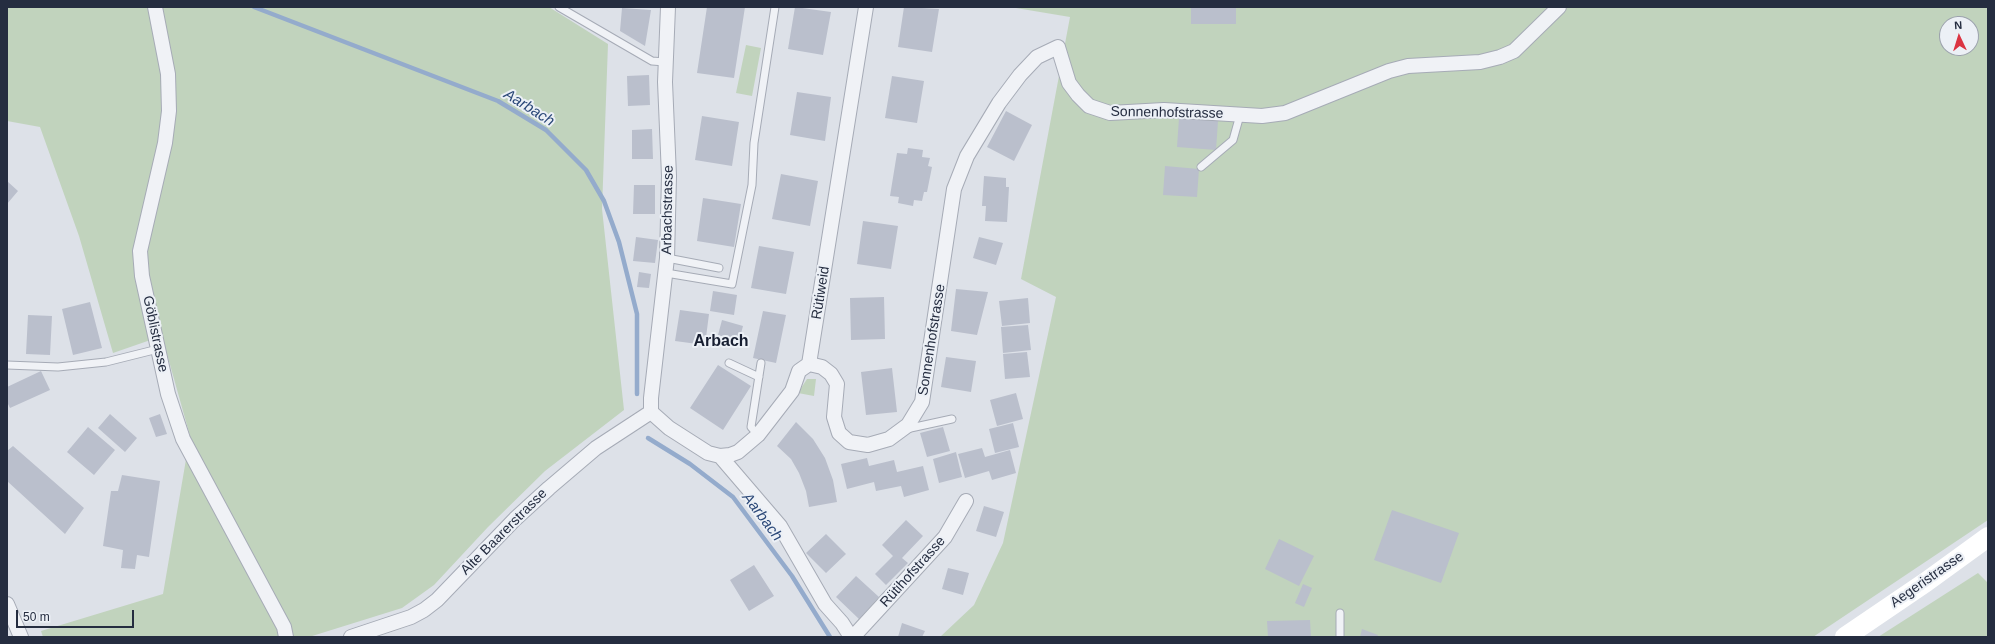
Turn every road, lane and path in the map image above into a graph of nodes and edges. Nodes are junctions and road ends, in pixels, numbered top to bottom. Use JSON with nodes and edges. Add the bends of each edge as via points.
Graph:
{"nodes":[{"id":1,"x":155,"y":7,"type":"edge"},
{"id":2,"x":559,"y":7,"type":"edge"},
{"id":3,"x":668,"y":7,"type":"edge"},
{"id":4,"x":775,"y":7,"type":"edge"},
{"id":5,"x":866,"y":7,"type":"edge"},
{"id":6,"x":1559,"y":7,"type":"edge"},
{"id":7,"x":665,"y":62,"type":"junction"},
{"id":8,"x":1240,"y":115,"type":"junction"},
{"id":9,"x":1201,"y":167,"type":"dead end"},
{"id":10,"x":667,"y":258,"type":"junction"},
{"id":11,"x":719,"y":268,"type":"dead end"},
{"id":12,"x":666,"y":273,"type":"junction"},
{"id":13,"x":158,"y":349,"type":"junction"},
{"id":14,"x":729,"y":363,"type":"dead end"},
{"id":15,"x":761,"y":363,"type":"dead end"},
{"id":16,"x":809,"y":364,"type":"junction"},
{"id":17,"x":7,"y":365,"type":"edge"},
{"id":18,"x":759,"y":377,"type":"junction"},
{"id":19,"x":651,"y":412,"type":"junction"},
{"id":20,"x":952,"y":419,"type":"dead end"},
{"id":21,"x":900,"y":431,"type":"junction"},
{"id":22,"x":758,"y":435,"type":"junction"},
{"id":23,"x":720,"y":456,"type":"junction"},
{"id":24,"x":966,"y":501,"type":"dead end"},
{"id":25,"x":1988,"y":537,"type":"edge"},
{"id":26,"x":7,"y":604,"type":"edge"},
{"id":27,"x":1340,"y":614,"type":"dead end"},
{"id":28,"x":288,"y":636,"type":"edge"},
{"id":29,"x":21,"y":637,"type":"edge"},
{"id":30,"x":351,"y":637,"type":"edge"},
{"id":31,"x":852,"y":637,"type":"edge"},
{"id":32,"x":1340,"y":637,"type":"edge"},
{"id":33,"x":1845,"y":637,"type":"edge"}],
"edges":[{"from":1,"to":13,"type":"street","name":"Göblistrasse","via":[[168,74],[169,111],[165,142],[140,251],[142,276]]},
{"from":2,"to":7,"type":"lane","via":[[652,61]]},
{"from":3,"to":7,"type":"street","name":"Arbachstrasse"},
{"from":4,"to":12,"type":"lane","via":[[754,143],[752,185],[732,284]]},
{"from":5,"to":16,"type":"street","name":"Rütiweid"},
{"from":6,"to":8,"type":"street","name":"Sonnenhofstrasse","via":[[1514,51],[1500,57],[1480,62],[1408,66],[1375,75],[1286,113]]},
{"from":7,"to":10,"type":"street","name":"Arbachstrasse","via":[[669,176]]},
{"from":8,"to":9,"type":"lane","via":[[1233,140]]},
{"from":8,"to":21,"type":"street","name":"Sonnenhofstrasse","via":[[1164,110],[1110,113],[1089,106],[1078,95],[1069,83],[1058,47],[1037,57],[999,103],[964,162],[954,189],[922,402],[908,425]]},
{"from":10,"to":11,"type":"lane"},
{"from":10,"to":12,"type":"street","name":"Arbachstrasse"},
{"from":12,"to":19,"type":"street","name":"Arbachstrasse","via":[[651,392]]},
{"from":13,"to":17,"type":"lane","via":[[106,362],[58,367]]},
{"from":13,"to":28,"type":"street","name":"Göblistrasse","via":[[168,394],[184,439]]},
{"from":14,"to":18,"type":"lane"},
{"from":15,"to":18,"type":"lane"},
{"from":16,"to":21,"type":"street","name":"Sonnenhofstrasse","via":[[822,366],[837,384],[834,417],[839,433],[849,442],[868,445],[889,439]]},
{"from":16,"to":22,"type":"street","via":[[799,371],[792,391]]},
{"from":18,"to":22,"type":"lane","via":[[752,427]]},
{"from":19,"to":23,"type":"street","via":[[675,433],[708,453]]},
{"from":19,"to":30,"type":"street","name":"Alte Baarerstrasse","via":[[596,448],[549,488],[424,610],[411,617]]},
{"from":20,"to":21,"type":"lane"},
{"from":22,"to":23,"type":"street","via":[[738,452]]},
{"from":23,"to":31,"type":"street","name":"Rütihofstrasse","via":[[780,526],[825,604]]},
{"from":24,"to":31,"type":"street","name":"Rütihofstrasse","via":[[945,537]]},
{"from":25,"to":33,"type":"main road","name":"Aegeristrasse"},
{"from":26,"to":29,"type":"street"},
{"from":27,"to":32,"type":"lane"}]}
